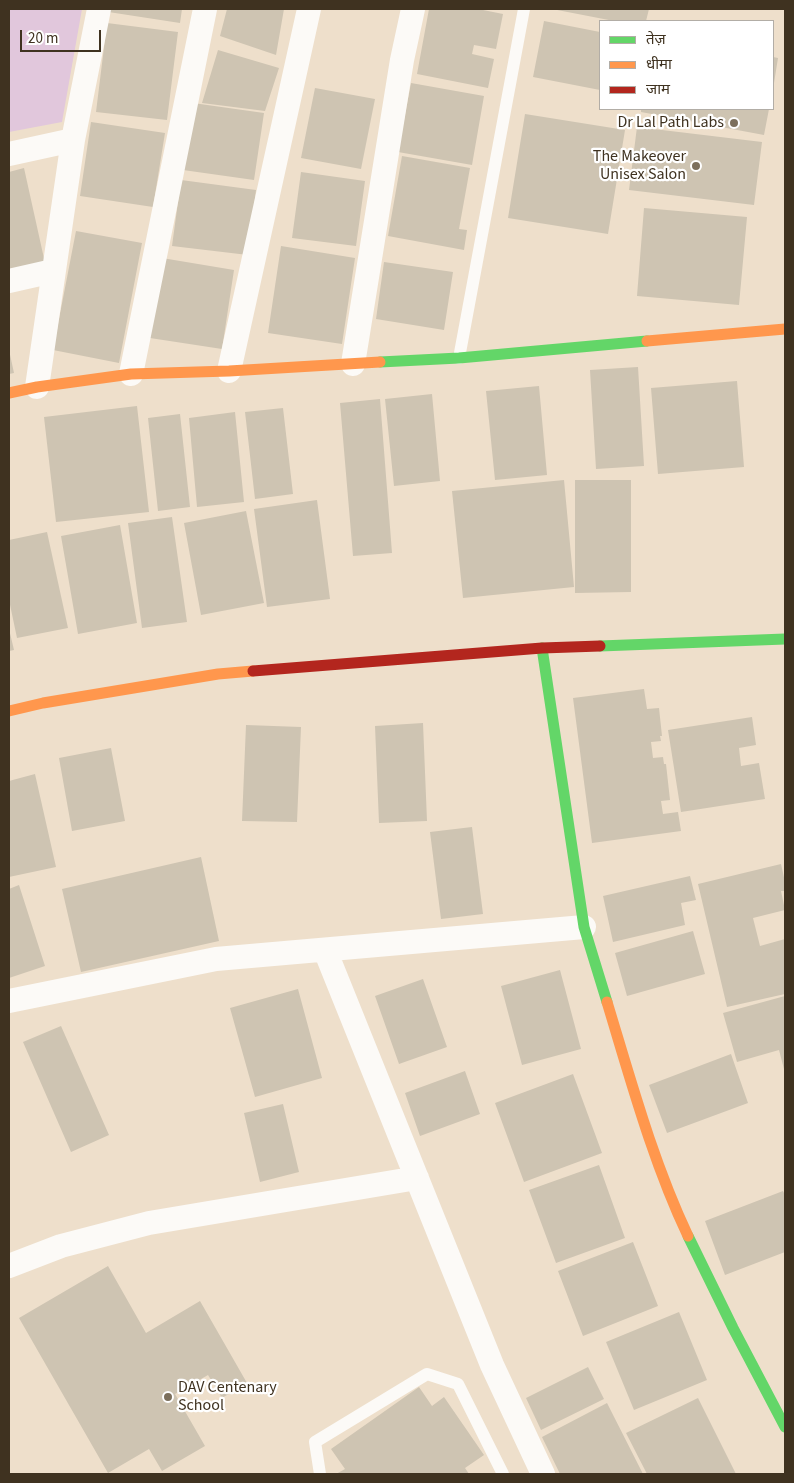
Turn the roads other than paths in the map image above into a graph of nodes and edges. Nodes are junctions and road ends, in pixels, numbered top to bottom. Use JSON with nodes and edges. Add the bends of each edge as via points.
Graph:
{"nodes":[{"id":1,"x":99,"y":9,"type":"edge"},
{"id":2,"x":205,"y":9,"type":"edge"},
{"id":3,"x":309,"y":9,"type":"edge"},
{"id":4,"x":413,"y":9,"type":"edge"},
{"id":5,"x":524,"y":9,"type":"edge"},
{"id":6,"x":73,"y":140,"type":"junction"},
{"id":7,"x":9,"y":154,"type":"edge"},
{"id":8,"x":53,"y":272,"type":"junction"},
{"id":9,"x":9,"y":281,"type":"edge"},
{"id":10,"x":785,"y":329,"type":"edge"},
{"id":11,"x":458,"y":358,"type":"junction"},
{"id":12,"x":353,"y":364,"type":"junction"},
{"id":13,"x":229,"y":371,"type":"junction"},
{"id":14,"x":131,"y":374,"type":"junction"},
{"id":15,"x":37,"y":387,"type":"junction"},
{"id":16,"x":9,"y":393,"type":"edge"},
{"id":17,"x":785,"y":639,"type":"edge"},
{"id":18,"x":542,"y":648,"type":"junction"},
{"id":19,"x":9,"y":711,"type":"edge"},
{"id":20,"x":584,"y":927,"type":"junction"},
{"id":21,"x":325,"y":950,"type":"junction"},
{"id":22,"x":9,"y":1002,"type":"edge"},
{"id":23,"x":417,"y":1178,"type":"junction"},
{"id":24,"x":9,"y":1266,"type":"edge"},
{"id":25,"x":785,"y":1427,"type":"edge"},
{"id":26,"x":320,"y":1474,"type":"edge"},
{"id":27,"x":503,"y":1474,"type":"edge"},
{"id":28,"x":543,"y":1474,"type":"edge"}],
"edges":[{"from":1,"to":6,"type":"street"},
{"from":2,"to":14,"type":"street"},
{"from":3,"to":13,"type":"street"},
{"from":4,"to":12,"type":"street"},
{"from":5,"to":11,"type":"lane"},
{"from":6,"to":7,"type":"street"},
{"from":6,"to":8,"type":"street"},
{"from":8,"to":9,"type":"street"},
{"from":8,"to":15,"type":"street"},
{"from":10,"to":11,"type":"street"},
{"from":11,"to":12,"type":"street"},
{"from":12,"to":13,"type":"street"},
{"from":13,"to":14,"type":"street"},
{"from":14,"to":15,"type":"street"},
{"from":15,"to":16,"type":"street"},
{"from":17,"to":18,"type":"street"},
{"from":18,"to":19,"type":"street","via":[[218,674]]},
{"from":18,"to":20,"type":"street"},
{"from":20,"to":21,"type":"street"},
{"from":20,"to":25,"type":"street","via":[[645,1126],[675,1208]]},
{"from":21,"to":22,"type":"street","via":[[216,959]]},
{"from":21,"to":23,"type":"street"},
{"from":23,"to":24,"type":"street","via":[[149,1223],[62,1246]]},
{"from":23,"to":28,"type":"street","via":[[492,1364]]},
{"from":26,"to":27,"type":"lane","via":[[315,1442],[427,1374],[458,1384]]}]}
